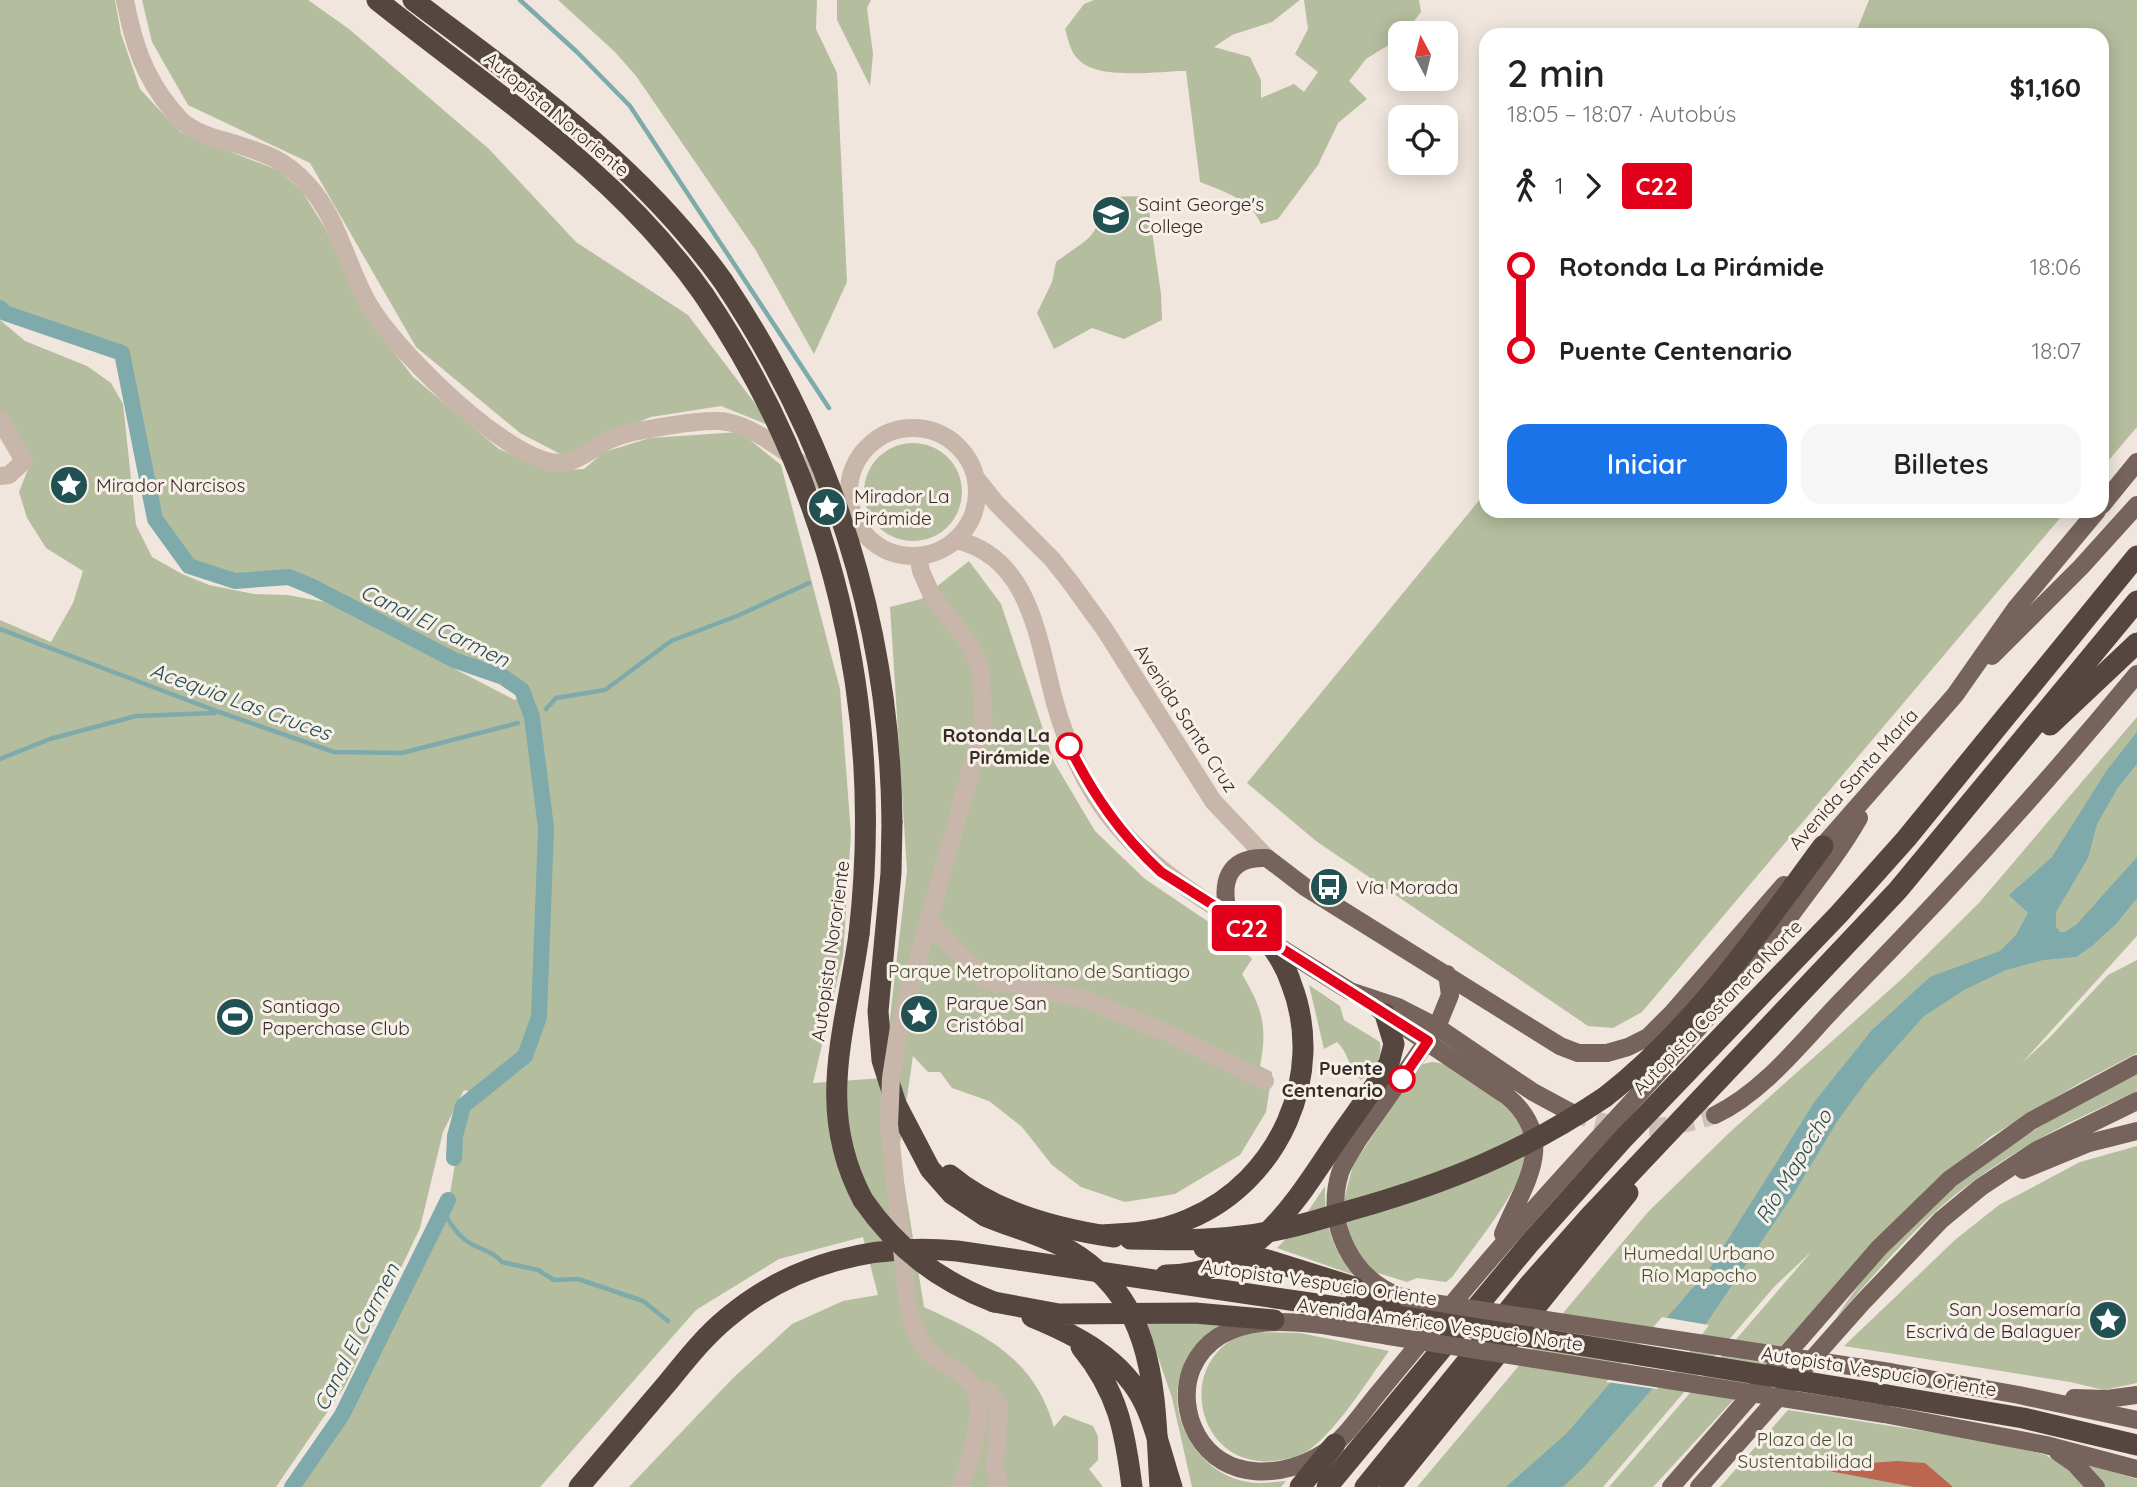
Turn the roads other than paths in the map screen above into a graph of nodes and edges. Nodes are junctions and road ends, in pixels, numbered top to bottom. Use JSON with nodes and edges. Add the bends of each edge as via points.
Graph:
{"nodes":[{"id":1,"x":125,"y":0,"type":"edge"},
{"id":2,"x":377,"y":0,"type":"edge"},
{"id":3,"x":413,"y":0,"type":"edge"},
{"id":4,"x":0,"y":419,"type":"edge"},
{"id":5,"x":2137,"y":462,"type":"edge"},
{"id":6,"x":0,"y":476,"type":"edge"},
{"id":7,"x":976,"y":478,"type":"junction"},
{"id":8,"x":2109,"y":496,"type":"edge"},
{"id":9,"x":2137,"y":505,"type":"edge"},
{"id":10,"x":852,"y":512,"type":"junction"},
{"id":11,"x":2091,"y":518,"type":"edge"},
{"id":12,"x":956,"y":540,"type":"junction"},
{"id":13,"x":918,"y":556,"type":"junction"},
{"id":14,"x":2137,"y":556,"type":"edge"},
{"id":15,"x":2137,"y":601,"type":"edge"},
{"id":16,"x":2137,"y":643,"type":"edge"},
{"id":17,"x":2137,"y":674,"type":"edge"},
{"id":18,"x":1955,"y":695,"type":"junction"},
{"id":19,"x":2010,"y":757,"type":"junction"},
{"id":20,"x":1878,"y":785,"type":"junction"},
{"id":21,"x":1823,"y":846,"type":"junction"},
{"id":22,"x":1267,"y":858,"type":"junction"},
{"id":23,"x":1229,"y":916,"type":"junction"},
{"id":24,"x":929,"y":922,"type":"junction"},
{"id":25,"x":1268,"y":940,"type":"junction"},
{"id":26,"x":1447,"y":974,"type":"junction"},
{"id":27,"x":1350,"y":990,"type":"junction"},
{"id":28,"x":1385,"y":1014,"type":"junction"},
{"id":29,"x":1432,"y":1034,"type":"junction"},
{"id":30,"x":1617,"y":1051,"type":"joint"},
{"id":31,"x":2137,"y":1063,"type":"edge"},
{"id":32,"x":1265,"y":1081,"type":"dead end"},
{"id":33,"x":2137,"y":1101,"type":"edge"},
{"id":34,"x":1570,"y":1112,"type":"tunnel mouth"},
{"id":35,"x":1715,"y":1115,"type":"tunnel mouth"},
{"id":36,"x":1685,"y":1116,"type":"junction"},
{"id":37,"x":2137,"y":1131,"type":"edge"},
{"id":38,"x":914,"y":1140,"type":"junction"},
{"id":39,"x":1981,"y":1187,"type":"junction"},
{"id":40,"x":1115,"y":1237,"type":"junction"},
{"id":41,"x":1497,"y":1251,"type":"junction"},
{"id":42,"x":1119,"y":1275,"type":"junction"},
{"id":43,"x":994,"y":1302,"type":"junction"},
{"id":44,"x":1403,"y":1303,"type":"junction"},
{"id":45,"x":1274,"y":1320,"type":"junction"},
{"id":46,"x":1064,"y":1331,"type":"junction"},
{"id":47,"x":975,"y":1389,"type":"junction"},
{"id":48,"x":2019,"y":1395,"type":"junction"},
{"id":49,"x":2137,"y":1395,"type":"edge"},
{"id":50,"x":1885,"y":1404,"type":"junction"},
{"id":51,"x":2137,"y":1420,"type":"edge"},
{"id":52,"x":1335,"y":1444,"type":"junction"},
{"id":53,"x":2046,"y":1445,"type":"junction"},
{"id":54,"x":2137,"y":1445,"type":"edge"},
{"id":55,"x":2137,"y":1469,"type":"edge"},
{"id":56,"x":1702,"y":1485,"type":"edge"},
{"id":57,"x":579,"y":1487,"type":"edge"},
{"id":58,"x":960,"y":1487,"type":"edge"},
{"id":59,"x":999,"y":1487,"type":"edge"},
{"id":60,"x":1132,"y":1487,"type":"edge"},
{"id":61,"x":1160,"y":1487,"type":"edge"},
{"id":62,"x":1172,"y":1487,"type":"edge"},
{"id":63,"x":1300,"y":1487,"type":"edge"},
{"id":64,"x":1327,"y":1487,"type":"edge"},
{"id":65,"x":1364,"y":1487,"type":"edge"},
{"id":66,"x":1390,"y":1487,"type":"edge"},
{"id":67,"x":1671,"y":1487,"type":"edge"},
{"id":68,"x":2096,"y":1487,"type":"edge"}],
"edges":[{"from":1,"to":10,"type":"street","via":[[138,56],[162,98],[187,125],[294,168],[329,215],[368,302],[389,334],[403,352],[508,444],[558,464],[582,458],[623,435],[720,421],[759,433]]},
{"from":2,"to":43,"type":"highway","name":"Autopista Nororiente","bridge":true,"via":[[581,159],[662,241],[704,295],[754,376],[786,441],[817,519],[841,600],[857,682],[865,766],[866,850],[859,934],[835,1091],[842,1151],[863,1200],[916,1260]]},
{"from":3,"to":38,"type":"highway","name":"Autopista Nororiente","bridge":true,"via":[[567,117],[665,209],[723,281],[802,417],[849,539],[880,666],[892,822],[879,1042],[890,1089]]},
{"from":4,"to":6,"type":"street","via":[[24,461],[9,475]]},
{"from":5,"to":8,"type":"main road"},
{"from":7,"to":10,"type":"street","via":[[969,460],[942,435],[923,429],[896,430],[880,437],[856,462],[850,478]]},
{"from":7,"to":12,"type":"street","via":[[972,518]]},
{"from":7,"to":22,"type":"street","name":"Avenida Santa Cruz","via":[[1071,583],[1205,791]]},
{"from":9,"to":18,"type":"main road"},
{"from":10,"to":13,"type":"street","via":[[865,534],[885,550]]},
{"from":11,"to":18,"type":"main road","name":"Avenida Santa María","via":[[2016,608]]},
{"from":12,"to":13,"type":"street"},
{"from":12,"to":23,"type":"street","via":[[988,552],[1025,598],[1069,746],[1110,817],[1161,872]]},
{"from":13,"to":24,"type":"street","via":[[932,596],[970,645],[980,666],[984,700],[978,748]]},
{"from":14,"to":64,"type":"highway","name":"Autopista Costanera Norte","via":[[1906,839],[1576,1191]]},
{"from":15,"to":19,"type":"highway"},
{"from":16,"to":19,"type":"highway"},
{"from":17,"to":35,"type":"main road","via":[[2031,800],[1909,931],[1762,1082]]},
{"from":18,"to":20,"type":"main road","name":"Avenida Santa María"},
{"from":19,"to":36,"type":"highway","via":[[1898,890]]},
{"from":20,"to":21,"type":"main road","name":"Avenida Santa María"},
{"from":20,"to":41,"type":"main road","via":[[1843,843],[1740,982]]},
{"from":21,"to":30,"type":"main road","name":"Avenida Santa María","via":[[1656,1030]]},
{"from":21,"to":40,"type":"highway","bridge":true,"via":[[1704,1002],[1649,1060],[1605,1097],[1536,1140],[1426,1188],[1308,1223],[1245,1236],[1185,1240]]},
{"from":22,"to":23,"type":"main road","via":[[1245,861],[1229,874],[1224,888]]},
{"from":22,"to":26,"type":"main road","name":"Avenida Santa Cruz","via":[[1305,887]]},
{"from":23,"to":25,"type":"main road"},
{"from":24,"to":32,"type":"street","via":[[985,980],[1084,999]]},
{"from":24,"to":47,"type":"street","bridge":true,"via":[[899,1027],[889,1124],[908,1307],[916,1334],[930,1353],[961,1373]]},
{"from":25,"to":27,"type":"main road"},
{"from":25,"to":40,"type":"highway","via":[[1292,985],[1303,1045],[1297,1095],[1278,1142],[1246,1182],[1205,1212]]},
{"from":26,"to":29,"type":"main road","via":[[1450,995]]},
{"from":26,"to":30,"type":"main road","name":"Avenida Santa Cruz","via":[[1569,1050]]},
{"from":27,"to":28,"type":"main road"},
{"from":27,"to":29,"type":"main road","via":[[1398,1007]]},
{"from":28,"to":29,"type":"main road"},
{"from":28,"to":42,"type":"highway","via":[[1394,1044],[1389,1063],[1277,1224],[1253,1246],[1210,1266],[1177,1275]]},
{"from":29,"to":34,"type":"main road"},
{"from":29,"to":41,"type":"main road","via":[[1513,1101],[1532,1133],[1534,1166]]},
{"from":29,"to":44,"type":"main road","via":[[1346,1159],[1336,1199],[1338,1226],[1349,1255],[1369,1279]]},
{"from":31,"to":67,"type":"main road","via":[[2031,1121],[1940,1188],[1849,1282]]},
{"from":33,"to":39,"type":"main road","via":[[2064,1135]]},
{"from":36,"to":65,"type":"highway","via":[[1528,1286]]},
{"from":36,"to":66,"type":"highway","via":[[1583,1251]]},
{"from":37,"to":39,"type":"main road","via":[[2066,1151]]},
{"from":38,"to":40,"type":"highway","via":[[975,1193],[1022,1214]]},
{"from":38,"to":61,"type":"highway","bridge":true,"via":[[940,1182],[962,1202],[1070,1251],[1101,1275],[1129,1310],[1151,1369]]},
{"from":39,"to":56,"type":"main road","via":[[1916,1245]]},
{"from":40,"to":44,"type":"highway","bridge":true,"via":[[1246,1255]]},
{"from":41,"to":52,"type":"main road"},
{"from":42,"to":44,"type":"highway","name":"Autopista Vespucio Oriente","via":[[1254,1295]]},
{"from":42,"to":57,"type":"highway","name":"Autopista Vespucio Oriente","via":[[922,1247],[870,1253],[800,1273],[725,1320]]},
{"from":43,"to":45,"type":"highway","via":[[1059,1314],[1162,1312]]},
{"from":43,"to":46,"type":"highway"},
{"from":44,"to":48,"type":"main road","name":"Avenida Américo Vespucio Norte","bridge":true,"via":[[1890,1372]]},
{"from":44,"to":50,"type":"highway","name":"Autopista Vespucio Oriente","bridge":true},
{"from":45,"to":50,"type":"main road","name":"Avenida Américo Vespucio Norte","bridge":true},
{"from":45,"to":52,"type":"main road","via":[[1224,1334],[1197,1359],[1186,1395],[1195,1431],[1217,1459],[1249,1472],[1298,1465]]},
{"from":46,"to":60,"type":"highway","via":[[1104,1378],[1123,1424]]},
{"from":46,"to":62,"type":"highway","via":[[1120,1369],[1144,1402]]},
{"from":47,"to":58,"type":"street","via":[[978,1423]]},
{"from":47,"to":59,"type":"street","via":[[990,1392],[999,1406],[995,1467]]},
{"from":48,"to":49,"type":"main road","via":[[2093,1399]]},
{"from":48,"to":51,"type":"main road","name":"Avenida Américo Vespucio Norte"},
{"from":50,"to":53,"type":"main road","name":"Avenida Américo Vespucio Norte"},
{"from":50,"to":54,"type":"highway","name":"Autopista Vespucio Oriente","via":[[2023,1418]]},
{"from":52,"to":63,"type":"highway"},
{"from":53,"to":55,"type":"main road","name":"Avenida Américo Vespucio Norte"},
{"from":53,"to":68,"type":"main road","via":[[2074,1463]]}]}
